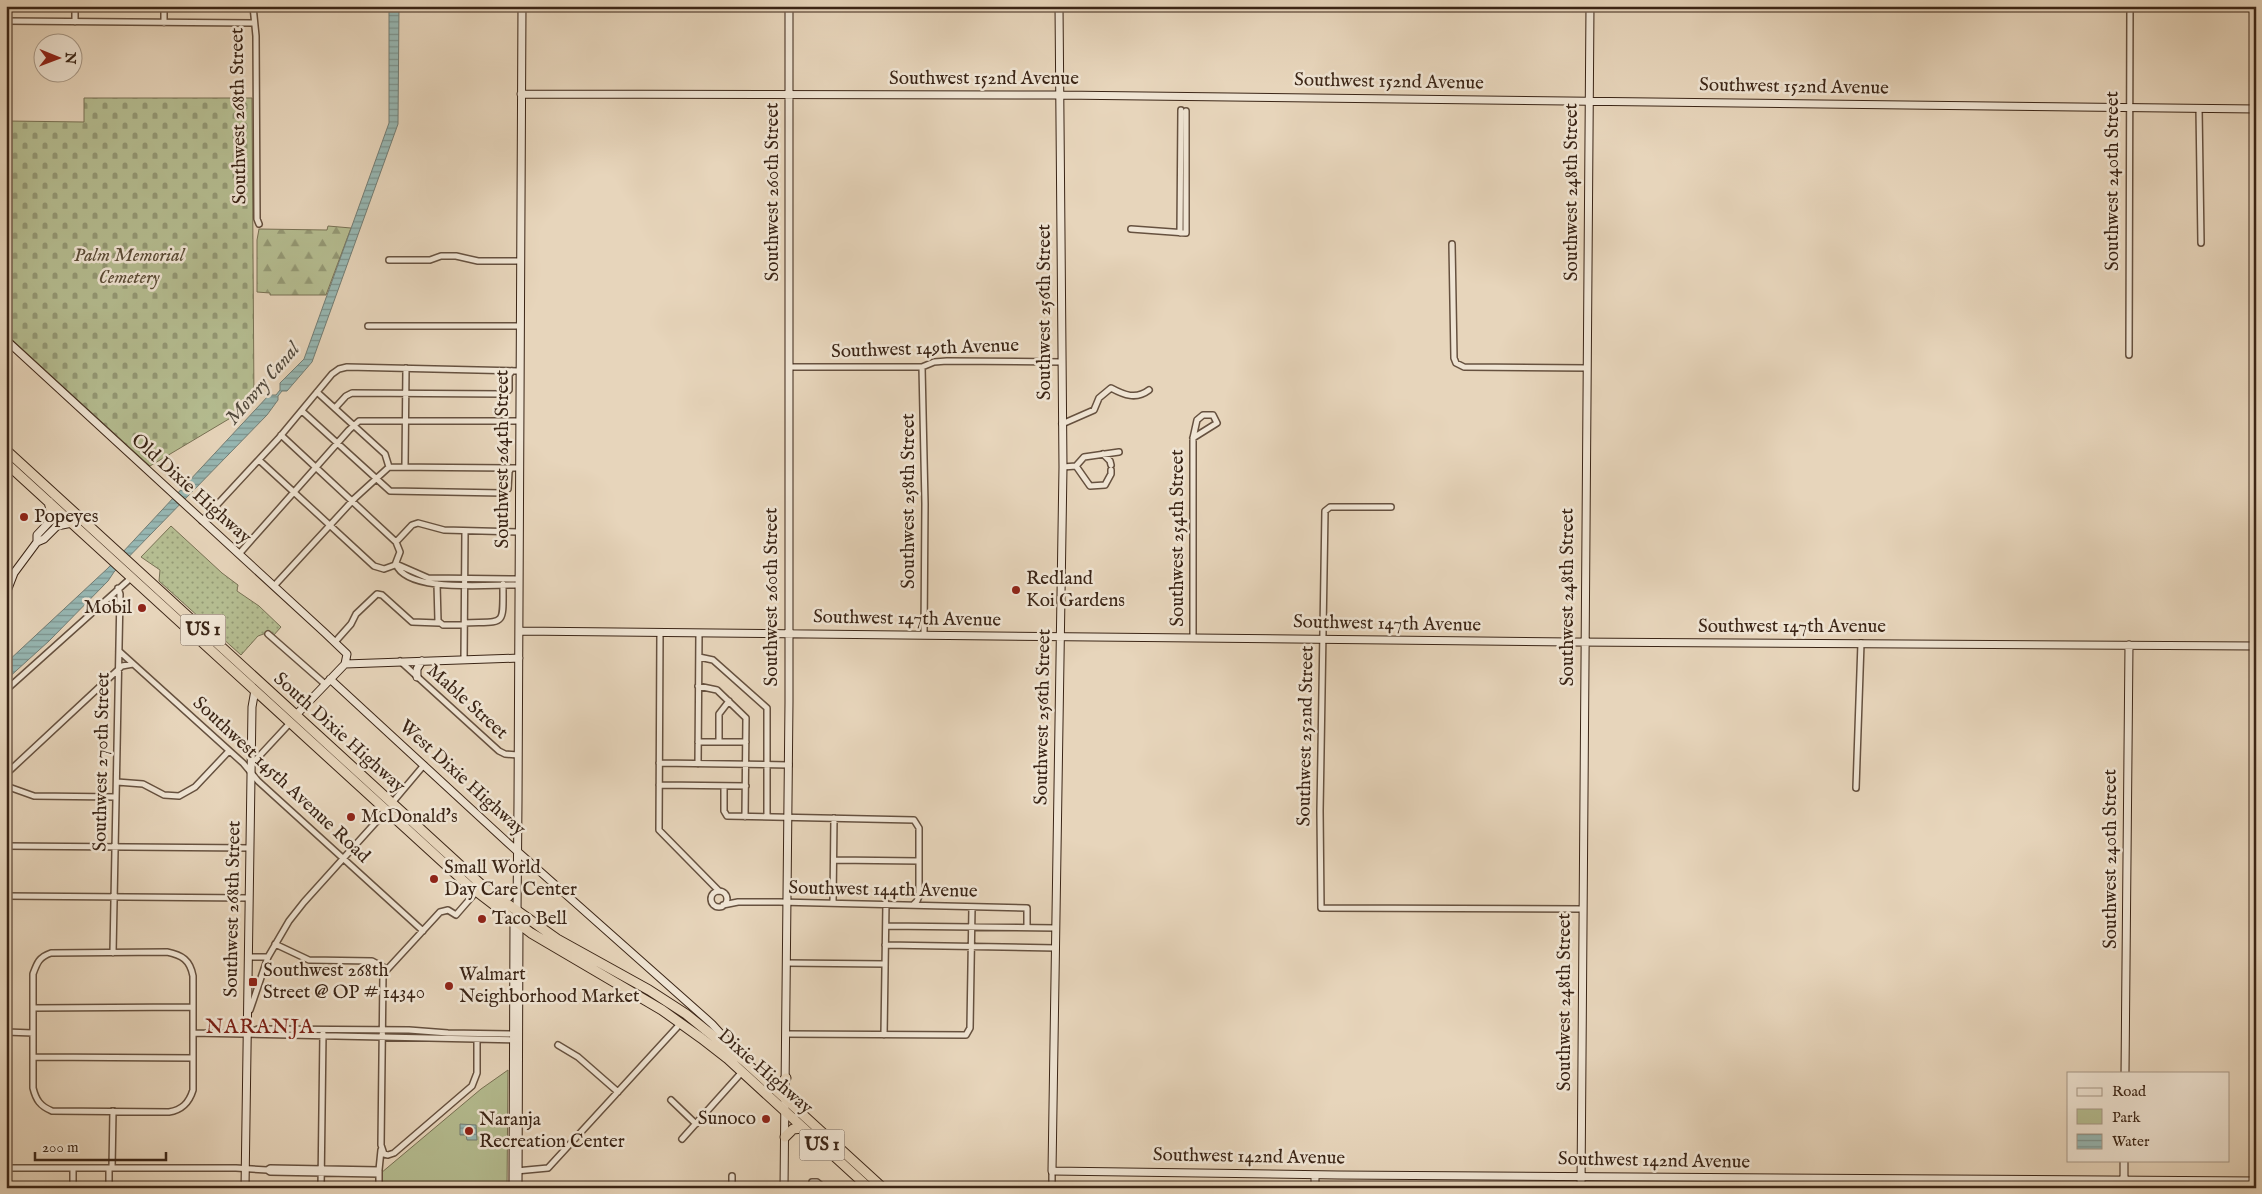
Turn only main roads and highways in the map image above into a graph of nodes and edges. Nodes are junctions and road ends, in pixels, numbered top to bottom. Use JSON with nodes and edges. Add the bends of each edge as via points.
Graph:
{"nodes":[{"id":1,"x":6,"y":450,"type":"edge"},
{"id":2,"x":6,"y":463,"type":"edge"},
{"id":3,"x":16,"y":471,"type":"junction"},
{"id":4,"x":49,"y":502,"type":"junction"},
{"id":5,"x":74,"y":512,"type":"junction"},
{"id":6,"x":62,"y":514,"type":"junction"},
{"id":7,"x":50,"y":520,"type":"road end"},
{"id":8,"x":114,"y":552,"type":"junction"},
{"id":9,"x":125,"y":565,"type":"junction"},
{"id":10,"x":143,"y":588,"type":"junction"},
{"id":11,"x":181,"y":610,"type":"junction"},
{"id":12,"x":207,"y":647,"type":"junction"},
{"id":13,"x":249,"y":672,"type":"junction"},
{"id":14,"x":255,"y":690,"type":"junction"},
{"id":15,"x":296,"y":715,"type":"junction"},
{"id":16,"x":348,"y":776,"type":"junction"},
{"id":17,"x":392,"y":803,"type":"junction"},
{"id":18,"x":386,"y":811,"type":"junction"},
{"id":19,"x":435,"y":843,"type":"junction"},
{"id":20,"x":686,"y":1014,"type":"junction"},
{"id":21,"x":681,"y":1023,"type":"junction"},
{"id":22,"x":744,"y":1061,"type":"joint"},
{"id":23,"x":786,"y":1078,"type":"road end"},
{"id":24,"x":772,"y":1086,"type":"junction"},
{"id":25,"x":803,"y":1128,"type":"junction"},
{"id":26,"x":785,"y":1136,"type":"road end"},
{"id":27,"x":869,"y":1188,"type":"edge"},
{"id":28,"x":883,"y":1188,"type":"edge"}],
"edges":[{"from":1,"to":5,"type":"highway","number":"US 1"},
{"from":2,"to":3,"type":"highway","number":"US 1"},
{"from":3,"to":4,"type":"highway","number":"US 1"},
{"from":3,"to":5,"type":"highway","via":[[29,477],[62,507]]},
{"from":4,"to":6,"type":"highway","number":"US 1"},
{"from":4,"to":7,"type":"highway"},
{"from":5,"to":8,"type":"highway","number":"US 1"},
{"from":6,"to":8,"type":"highway","number":"US 1"},
{"from":6,"to":8,"type":"highway","via":[[74,518]]},
{"from":8,"to":9,"type":"highway","name":"South Dixie Highway","number":"US 1"},
{"from":9,"to":10,"type":"highway","name":"South Dixie Highway","number":"US 1"},
{"from":9,"to":11,"type":"highway","name":"South Dixie Highway","number":"US 1"},
{"from":10,"to":11,"type":"highway","via":[[174,610]]},
{"from":10,"to":12,"type":"highway","name":"South Dixie Highway","number":"US 1"},
{"from":11,"to":13,"type":"highway","name":"South Dixie Highway","number":"US 1"},
{"from":12,"to":13,"type":"highway","via":[[214,648],[240,672]]},
{"from":12,"to":14,"type":"highway","name":"South Dixie Highway","number":"US 1"},
{"from":13,"to":14,"type":"highway"},
{"from":13,"to":15,"type":"highway","name":"South Dixie Highway","number":"US 1"},
{"from":14,"to":15,"type":"highway","via":[[264,693],[287,713]]},
{"from":14,"to":16,"type":"highway","name":"South Dixie Highway","number":"US 1"},
{"from":15,"to":17,"type":"highway","name":"South Dixie Highway","number":"US 1"},
{"from":16,"to":17,"type":"highway","via":[[360,781],[381,800]]},
{"from":16,"to":18,"type":"highway","name":"South Dixie Highway","number":"US 1"},
{"from":17,"to":19,"type":"highway","name":"South Dixie Highway","number":"US 1"},
{"from":18,"to":19,"type":"highway","via":[[393,812],[420,836]]},
{"from":18,"to":21,"type":"highway","name":"South Dixie Highway","number":"US 1","via":[[476,892],[517,924]]},
{"from":19,"to":20,"type":"highway","name":"South Dixie Highway","number":"US 1","via":[[517,912]]},
{"from":20,"to":21,"type":"highway"},
{"from":20,"to":22,"type":"highway","name":"South Dixie Highway","number":"US 1"},
{"from":21,"to":25,"type":"highway","name":"Dixie Highway","number":"US 1","via":[[742,1072]]},
{"from":22,"to":24,"type":"highway","name":"Dixie Highway","number":"US 1"},
{"from":23,"to":24,"type":"highway","via":[[780,1085]]},
{"from":24,"to":28,"type":"highway","name":"Dixie Highway","number":"US 1"},
{"from":25,"to":26,"type":"highway","via":[[793,1129]]},
{"from":25,"to":27,"type":"highway","name":"Dixie Highway","number":"US 1"}]}
